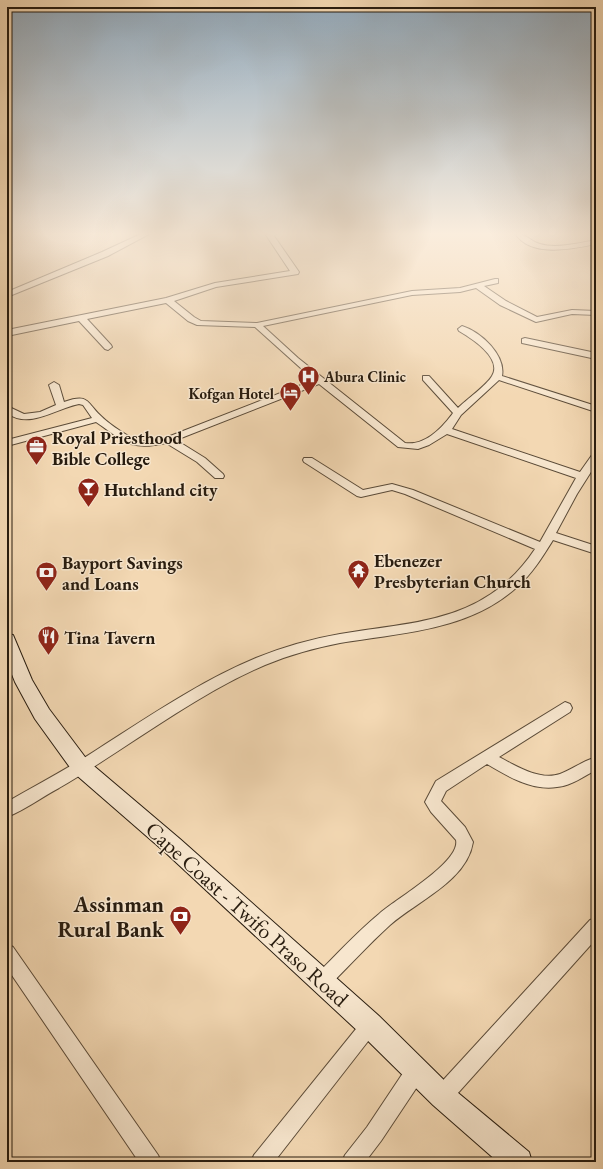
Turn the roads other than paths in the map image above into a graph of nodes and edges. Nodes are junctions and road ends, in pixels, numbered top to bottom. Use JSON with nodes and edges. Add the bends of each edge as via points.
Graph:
{"nodes":[{"id":1,"x":25,"y":288,"type":"edge"},
{"id":2,"x":207,"y":288,"type":"edge"},
{"id":3,"x":468,"y":288,"type":"edge"},
{"id":4,"x":481,"y":288,"type":"edge"},
{"id":5,"x":7,"y":295,"type":"edge"},
{"id":6,"x":168,"y":300,"type":"junction"},
{"id":7,"x":596,"y":313,"type":"edge"},
{"id":8,"x":80,"y":317,"type":"junction"},
{"id":9,"x":257,"y":325,"type":"junction"},
{"id":10,"x":462,"y":329,"type":"dead end"},
{"id":11,"x":7,"y":333,"type":"edge"},
{"id":12,"x":525,"y":341,"type":"dead end"},
{"id":13,"x":108,"y":347,"type":"dead end"},
{"id":14,"x":596,"y":356,"type":"edge"},
{"id":15,"x":498,"y":377,"type":"junction"},
{"id":16,"x":426,"y":378,"type":"dead end"},
{"id":17,"x":321,"y":380,"type":"junction"},
{"id":18,"x":54,"y":385,"type":"dead end"},
{"id":19,"x":61,"y":406,"type":"junction"},
{"id":20,"x":7,"y":408,"type":"edge"},
{"id":21,"x":596,"y":409,"type":"edge"},
{"id":22,"x":458,"y":413,"type":"junction"},
{"id":23,"x":98,"y":419,"type":"junction"},
{"id":24,"x":446,"y":430,"type":"junction"},
{"id":25,"x":168,"y":440,"type":"junction"},
{"id":26,"x":7,"y":443,"type":"edge"},
{"id":27,"x":596,"y":457,"type":"edge"},
{"id":28,"x":308,"y":460,"type":"dead end"},
{"id":29,"x":219,"y":476,"type":"dead end"},
{"id":30,"x":581,"y":476,"type":"junction"},
{"id":31,"x":550,"y":535,"type":"junction"},
{"id":32,"x":543,"y":548,"type":"junction"},
{"id":33,"x":596,"y":550,"type":"edge"},
{"id":34,"x":7,"y":640,"type":"edge"},
{"id":35,"x":564,"y":708,"type":"dead end"},
{"id":36,"x":487,"y":757,"type":"junction"},
{"id":37,"x":591,"y":765,"type":"dead end"},
{"id":38,"x":81,"y":767,"type":"junction"},
{"id":39,"x":7,"y":810,"type":"edge"},
{"id":40,"x":596,"y":926,"type":"edge"},
{"id":41,"x":7,"y":953,"type":"edge"},
{"id":42,"x":321,"y":982,"type":"junction"},
{"id":43,"x":370,"y":1025,"type":"junction"},
{"id":44,"x":416,"y":1071,"type":"junction"},
{"id":45,"x":442,"y":1096,"type":"junction"},
{"id":46,"x":151,"y":1162,"type":"edge"},
{"id":47,"x":261,"y":1162,"type":"edge"},
{"id":48,"x":352,"y":1162,"type":"edge"},
{"id":49,"x":519,"y":1162,"type":"edge"}],
"edges":[{"from":1,"to":5,"type":"street"},
{"from":2,"to":6,"type":"street"},
{"from":3,"to":9,"type":"street","via":[[412,293]]},
{"from":4,"to":7,"type":"street","via":[[503,303],[536,320],[572,312]]},
{"from":6,"to":8,"type":"street"},
{"from":6,"to":9,"type":"street","via":[[191,319],[200,323]]},
{"from":8,"to":11,"type":"street"},
{"from":8,"to":13,"type":"street"},
{"from":9,"to":17,"type":"street"},
{"from":10,"to":15,"type":"street","via":[[491,351],[499,367]]},
{"from":12,"to":14,"type":"street"},
{"from":15,"to":21,"type":"street"},
{"from":15,"to":22,"type":"street"},
{"from":16,"to":22,"type":"street"},
{"from":17,"to":24,"type":"street","via":[[402,445],[414,447]]},
{"from":17,"to":25,"type":"street"},
{"from":18,"to":19,"type":"street"},
{"from":19,"to":20,"type":"street","via":[[36,416],[21,416]]},
{"from":19,"to":23,"type":"street","via":[[77,401],[83,402],[91,408]]},
{"from":22,"to":24,"type":"street"},
{"from":23,"to":25,"type":"street","via":[[138,444]]},
{"from":23,"to":26,"type":"street"},
{"from":24,"to":30,"type":"street"},
{"from":25,"to":29,"type":"street","via":[[201,460]]},
{"from":27,"to":30,"type":"street"},
{"from":28,"to":32,"type":"street","via":[[361,494],[392,487],[409,492]]},
{"from":30,"to":31,"type":"street"},
{"from":31,"to":32,"type":"street"},
{"from":31,"to":33,"type":"street"},
{"from":32,"to":38,"type":"street","via":[[528,570],[495,598],[464,614],[410,628],[317,642],[255,663],[154,720]]},
{"from":34,"to":38,"type":"main road","name":"Cape Coast - Twifo Praso Road","via":[[24,682],[42,714]]},
{"from":35,"to":36,"type":"street"},
{"from":36,"to":37,"type":"street","via":[[528,778],[557,781]]},
{"from":36,"to":42,"type":"street","via":[[441,786],[432,802],[462,833],[465,841],[464,850],[456,862],[424,892],[393,912]]},
{"from":38,"to":39,"type":"street"},
{"from":38,"to":42,"type":"main road","name":"Cape Coast - Twifo Praso Road","via":[[173,846]]},
{"from":40,"to":45,"type":"street"},
{"from":41,"to":46,"type":"street"},
{"from":42,"to":43,"type":"main road","name":"Cape Coast - Twifo Praso Road"},
{"from":43,"to":44,"type":"main road","name":"Cape Coast - Twifo Praso Road"},
{"from":43,"to":47,"type":"street"},
{"from":44,"to":45,"type":"main road","name":"Cape Coast - Twifo Praso Road"},
{"from":44,"to":48,"type":"street"},
{"from":45,"to":49,"type":"main road","name":"Cape Coast - Twifo Praso Road"}]}
